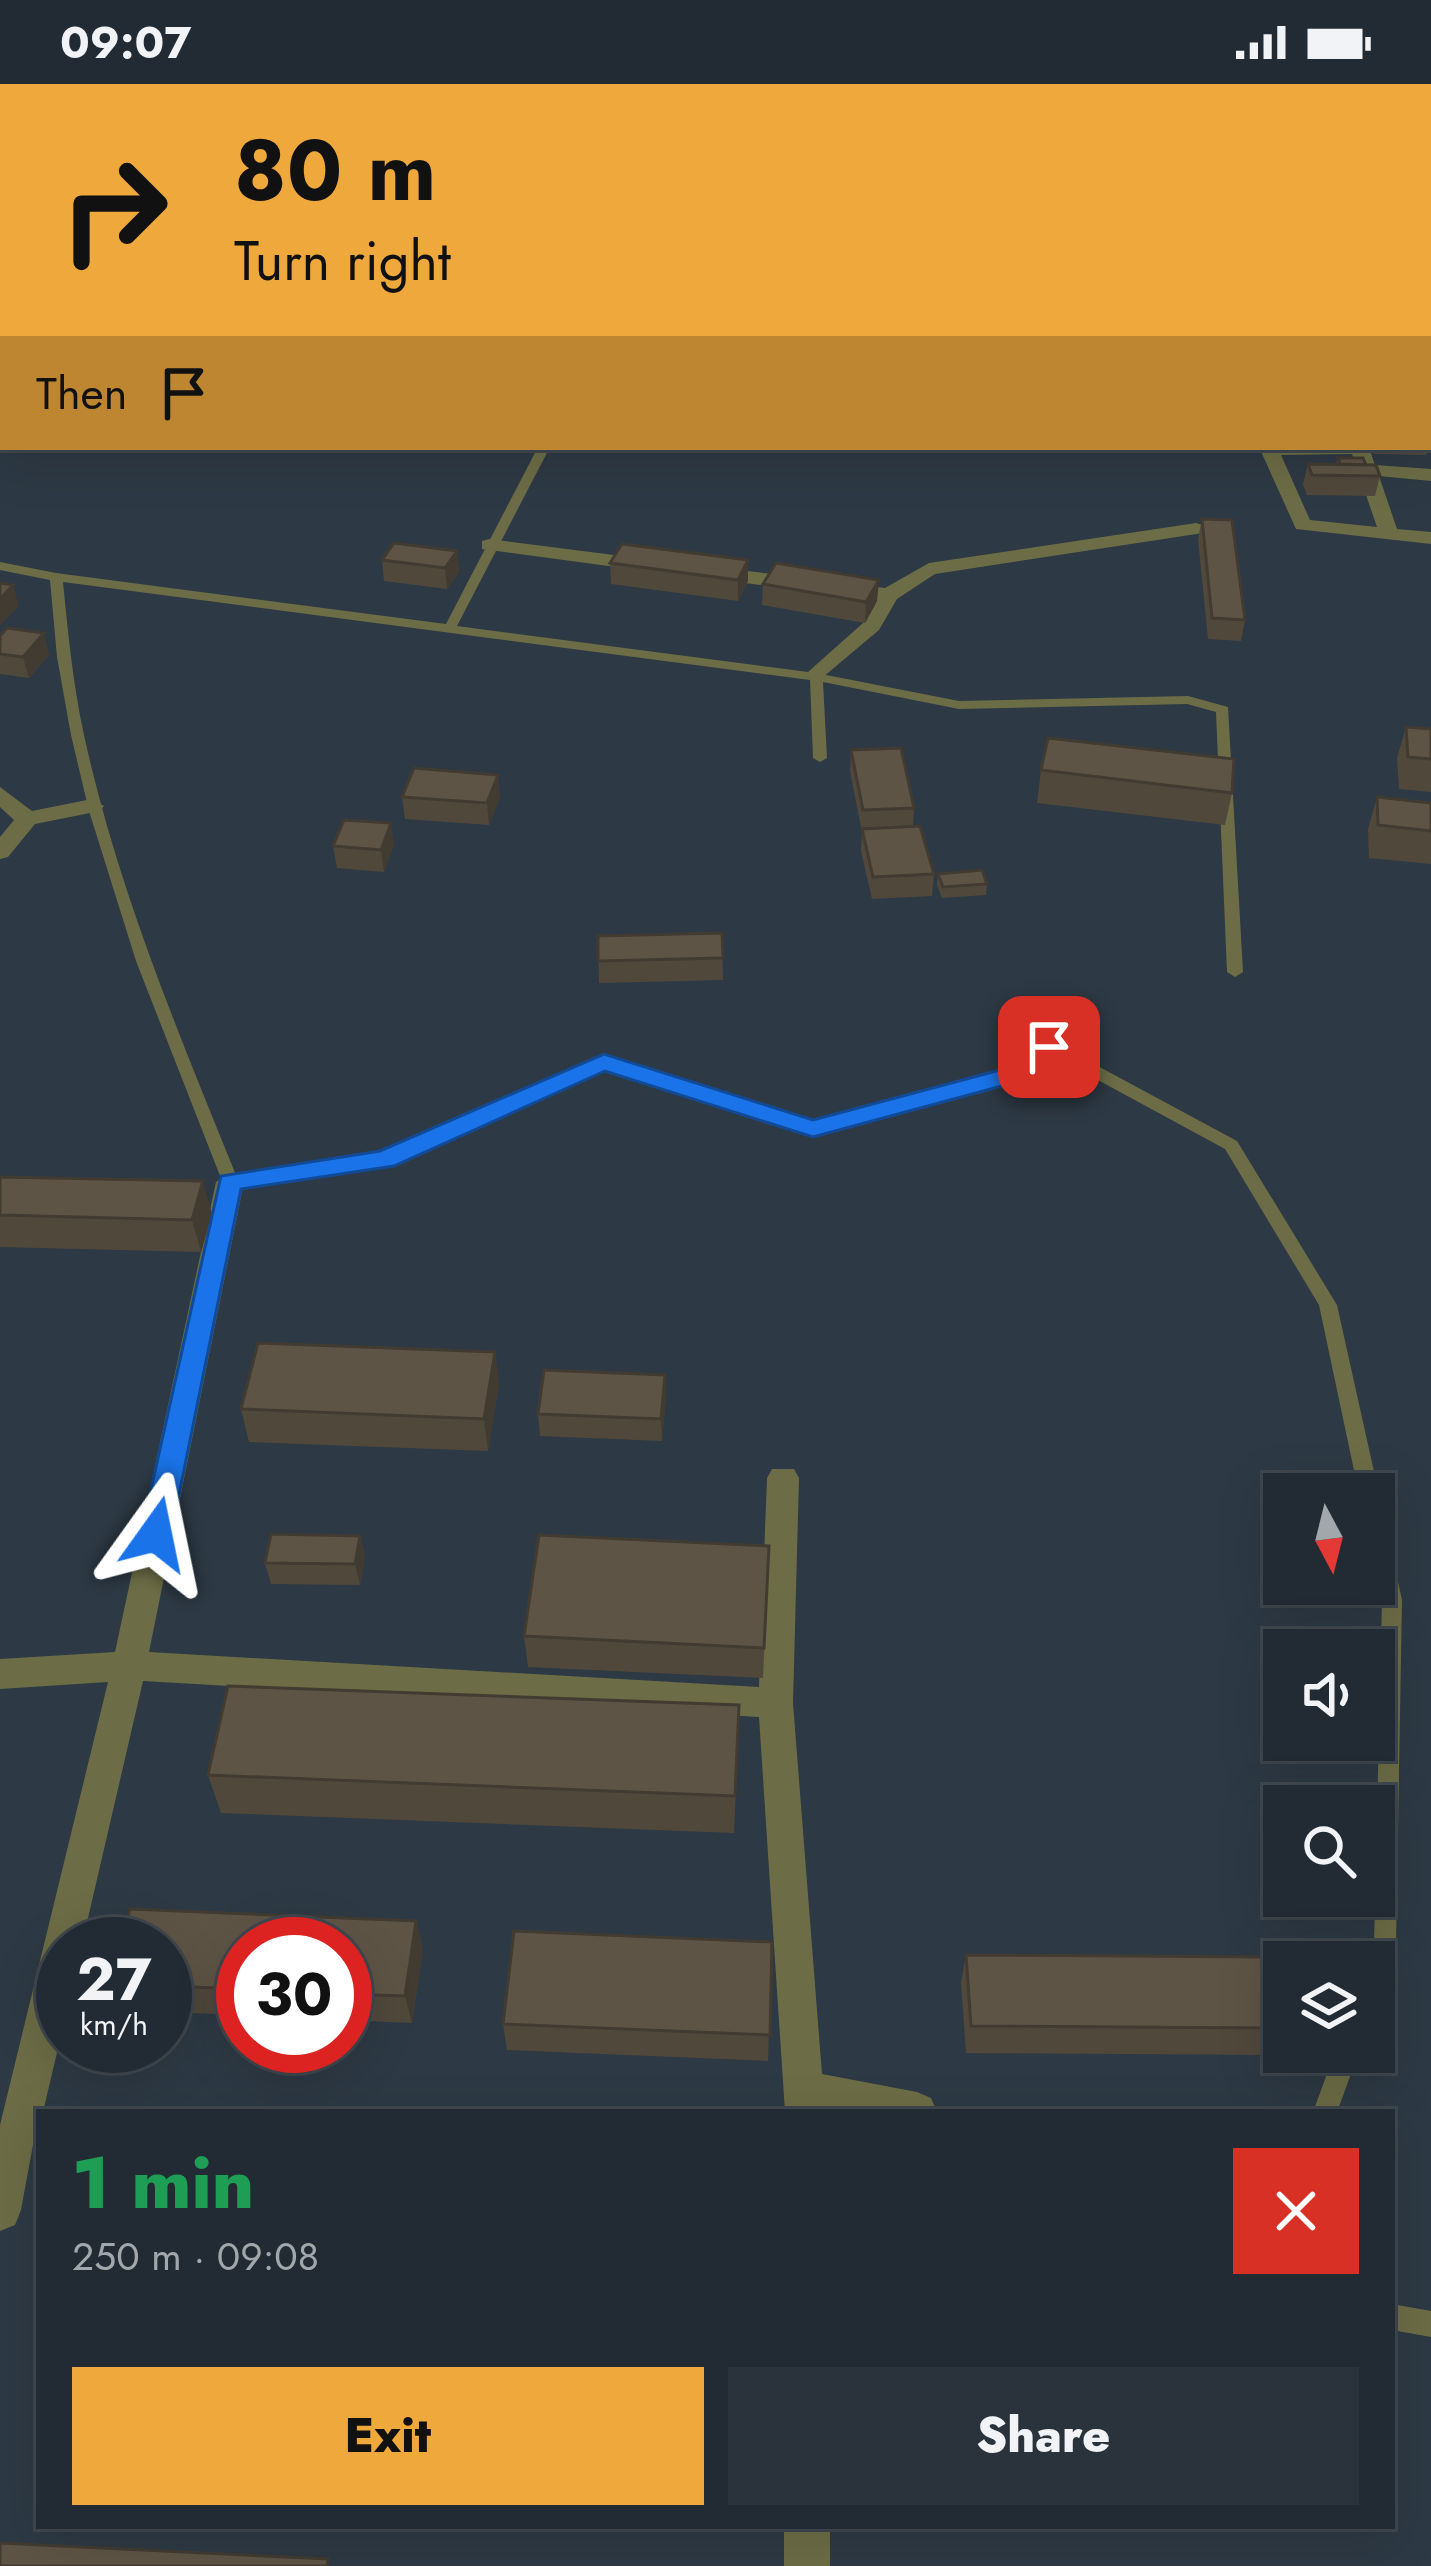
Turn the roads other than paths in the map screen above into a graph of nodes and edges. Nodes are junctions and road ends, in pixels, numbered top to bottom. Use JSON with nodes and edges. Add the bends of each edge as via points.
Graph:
{"nodes":[{"id":1,"x":542,"y":450,"type":"edge"},
{"id":2,"x":1270,"y":450,"type":"edge"},
{"id":3,"x":1360,"y":450,"type":"edge"},
{"id":4,"x":1369,"y":470,"type":"junction"},
{"id":5,"x":1431,"y":475,"type":"edge"},
{"id":6,"x":1196,"y":529,"type":"dead end"},
{"id":7,"x":1389,"y":533,"type":"junction"},
{"id":8,"x":1431,"y":538,"type":"edge"},
{"id":9,"x":489,"y":545,"type":"junction"},
{"id":10,"x":0,"y":566,"type":"edge"},
{"id":11,"x":56,"y":577,"type":"junction"},
{"id":12,"x":889,"y":595,"type":"junction"},
{"id":13,"x":448,"y":630,"type":"junction"},
{"id":14,"x":816,"y":677,"type":"junction"},
{"id":15,"x":820,"y":758,"type":"dead end"},
{"id":16,"x":0,"y":794,"type":"edge"},
{"id":17,"x":92,"y":806,"type":"junction"},
{"id":18,"x":26,"y":819,"type":"junction"},
{"id":19,"x":0,"y":852,"type":"edge"},
{"id":20,"x":1235,"y":972,"type":"dead end"},
{"id":21,"x":230,"y":1182,"type":"junction"},
{"id":22,"x":1364,"y":1473,"type":"edge"},
{"id":23,"x":783,"y":1478,"type":"dead end"},
{"id":24,"x":1392,"y":1605,"type":"edge"},
{"id":25,"x":128,"y":1666,"type":"junction"},
{"id":26,"x":0,"y":1674,"type":"edge"},
{"id":27,"x":776,"y":1703,"type":"junction"},
{"id":28,"x":1385,"y":1941,"type":"edge"},
{"id":29,"x":1339,"y":2073,"type":"edge"},
{"id":30,"x":805,"y":2102,"type":"edge"},
{"id":31,"x":883,"y":2109,"type":"edge"},
{"id":32,"x":1326,"y":2109,"type":"edge"},
{"id":33,"x":0,"y":2210,"type":"edge"},
{"id":34,"x":1395,"y":2318,"type":"edge"},
{"id":35,"x":1431,"y":2324,"type":"edge"},
{"id":36,"x":807,"y":2529,"type":"edge"},
{"id":37,"x":807,"y":2566,"type":"edge"}],
"edges":[{"from":1,"to":9,"type":"lane"},
{"from":2,"to":7,"type":"street","via":[[1303,525]]},
{"from":3,"to":4,"type":"street"},
{"from":4,"to":5,"type":"street"},
{"from":4,"to":7,"type":"street"},
{"from":6,"to":12,"type":"street","via":[[928,568]]},
{"from":7,"to":8,"type":"street"},
{"from":9,"to":12,"type":"street"},
{"from":9,"to":13,"type":"lane"},
{"from":10,"to":11,"type":"lane"},
{"from":11,"to":13,"type":"lane"},
{"from":11,"to":17,"type":"lane","via":[[61,661]]},
{"from":12,"to":14,"type":"street","via":[[872,626]]},
{"from":13,"to":14,"type":"lane"},
{"from":14,"to":15,"type":"lane"},
{"from":14,"to":20,"type":"lane","via":[[959,704],[1188,700],[1223,710]]},
{"from":16,"to":18,"type":"street"},
{"from":17,"to":18,"type":"street"},
{"from":17,"to":21,"type":"lane","via":[[123,911]]},
{"from":18,"to":19,"type":"street"},
{"from":21,"to":22,"type":"lane","via":[[385,1160],[604,1062],[813,1129],[1004,1077],[1049,1047],[1231,1145],[1328,1305]]},
{"from":21,"to":25,"type":"street"},
{"from":23,"to":27,"type":"street"},
{"from":24,"to":28,"type":"lane"},
{"from":25,"to":26,"type":"street"},
{"from":25,"to":27,"type":"street"},
{"from":25,"to":33,"type":"street"},
{"from":27,"to":30,"type":"street"},
{"from":29,"to":32,"type":"lane"},
{"from":30,"to":31,"type":"street"},
{"from":34,"to":35,"type":"lane"},
{"from":36,"to":37,"type":"street"}]}
